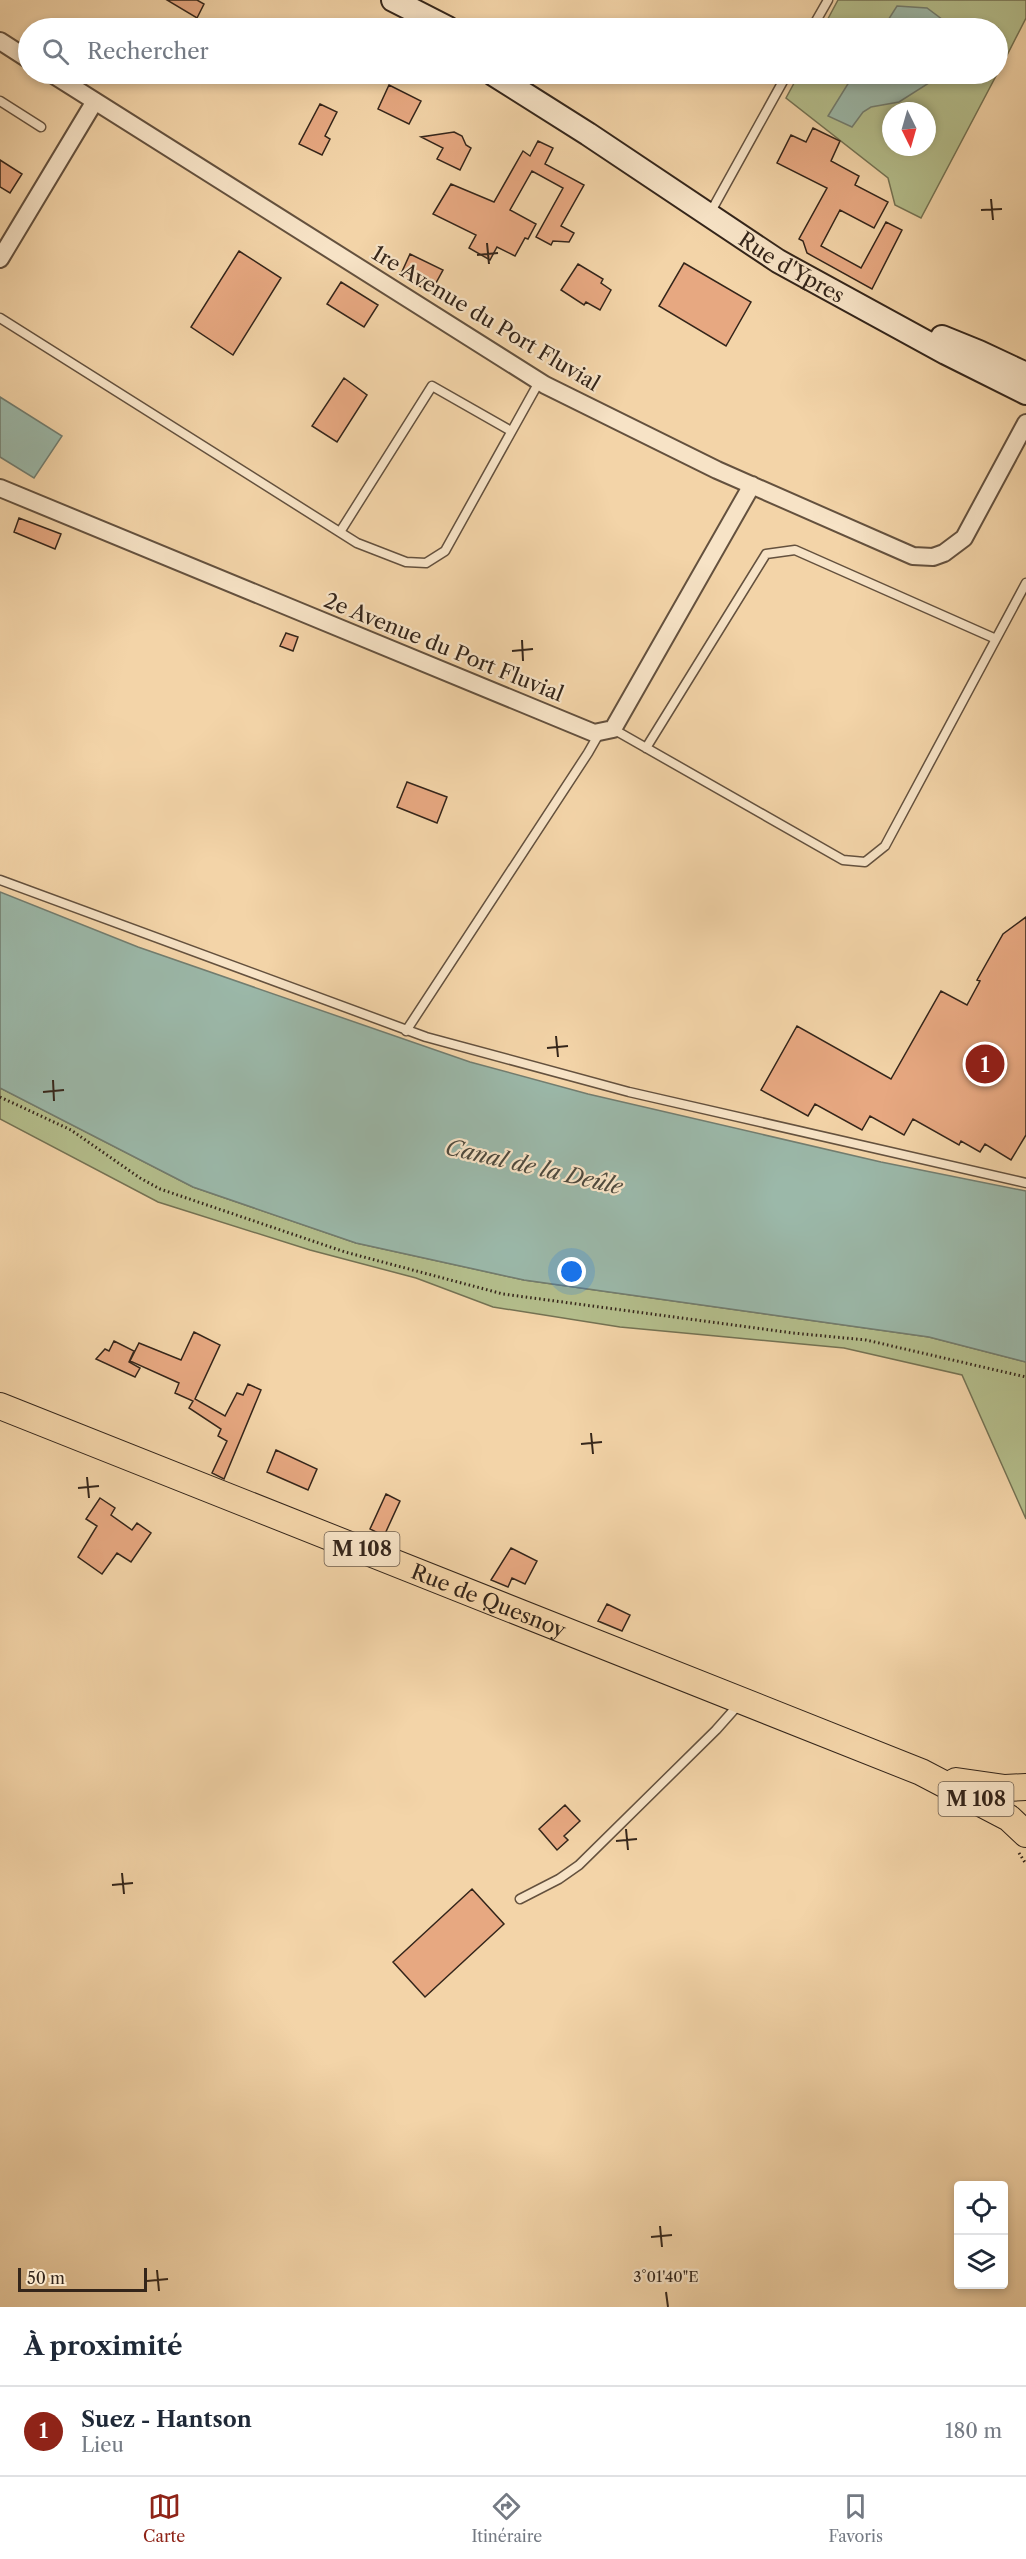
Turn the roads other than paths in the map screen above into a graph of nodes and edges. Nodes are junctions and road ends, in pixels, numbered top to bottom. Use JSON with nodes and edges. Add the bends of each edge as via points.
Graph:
{"nodes":[{"id":1,"x":393,"y":0,"type":"edge"},
{"id":2,"x":828,"y":0,"type":"edge"},
{"id":3,"x":416,"y":18,"type":"edge"},
{"id":4,"x":428,"y":18,"type":"edge"},
{"id":5,"x":818,"y":18,"type":"edge"},
{"id":6,"x":0,"y":41,"type":"edge"},
{"id":7,"x":18,"y":53,"type":"edge"},
{"id":8,"x":67,"y":84,"type":"edge"},
{"id":9,"x":509,"y":84,"type":"edge"},
{"id":10,"x":531,"y":84,"type":"edge"},
{"id":11,"x":781,"y":84,"type":"edge"},
{"id":12,"x":0,"y":101,"type":"edge"},
{"id":13,"x":95,"y":101,"type":"junction"},
{"id":14,"x":41,"y":127,"type":"dead end"},
{"id":15,"x":588,"y":134,"type":"junction"},
{"id":16,"x":709,"y":215,"type":"junction"},
{"id":17,"x":0,"y":259,"type":"edge"},
{"id":18,"x":876,"y":313,"type":"junction"},
{"id":19,"x":0,"y":318,"type":"edge"},
{"id":20,"x":1026,"y":374,"type":"edge"},
{"id":21,"x":539,"y":382,"type":"junction"},
{"id":22,"x":1026,"y":393,"type":"edge"},
{"id":23,"x":1026,"y":423,"type":"edge"},
{"id":24,"x":511,"y":431,"type":"junction"},
{"id":25,"x":752,"y":485,"type":"junction"},
{"id":26,"x":0,"y":488,"type":"edge"},
{"id":27,"x":340,"y":532,"type":"junction"},
{"id":28,"x":1026,"y":583,"type":"edge"},
{"id":29,"x":996,"y":639,"type":"junction"},
{"id":30,"x":606,"y":730,"type":"junction"},
{"id":31,"x":646,"y":748,"type":"junction"},
{"id":32,"x":0,"y":880,"type":"edge"},
{"id":33,"x":406,"y":1031,"type":"junction"},
{"id":34,"x":1026,"y":1183,"type":"edge"},
{"id":35,"x":0,"y":1406,"type":"edge"},
{"id":36,"x":742,"y":1701,"type":"junction"},
{"id":37,"x":921,"y":1772,"type":"junction"},
{"id":38,"x":1026,"y":1787,"type":"edge"},
{"id":39,"x":1026,"y":1819,"type":"edge"},
{"id":40,"x":1026,"y":1828,"type":"edge"},
{"id":41,"x":1026,"y":1834,"type":"edge"},
{"id":42,"x":520,"y":1899,"type":"dead end"}],
"edges":[{"from":1,"to":3,"type":"main road"},
{"from":1,"to":4,"type":"main road"},
{"from":2,"to":5,"type":"lane"},
{"from":6,"to":7,"type":"street"},
{"from":8,"to":13,"type":"street","name":"1re Avenue du Port Fluvial"},
{"from":9,"to":15,"type":"main road","name":"Rue d'Ypres"},
{"from":10,"to":15,"type":"main road","name":"Rue d'Ypres"},
{"from":11,"to":16,"type":"lane"},
{"from":12,"to":14,"type":"lane"},
{"from":13,"to":17,"type":"street"},
{"from":13,"to":21,"type":"street","name":"1re Avenue du Port Fluvial"},
{"from":15,"to":16,"type":"main road","name":"Rue d'Ypres"},
{"from":16,"to":18,"type":"main road","name":"Rue d'Ypres","via":[[778,261]]},
{"from":18,"to":20,"type":"main road","name":"Rue d'Ypres","via":[[973,349]]},
{"from":18,"to":22,"type":"main road","name":"Rue d'Ypres","via":[[946,354]]},
{"from":19,"to":27,"type":"lane"},
{"from":21,"to":24,"type":"lane"},
{"from":21,"to":25,"type":"street","name":"1re Avenue du Port Fluvial"},
{"from":23,"to":25,"type":"street","name":"1re Avenue du Port Fluvial","via":[[964,538],[933,557],[913,556]]},
{"from":24,"to":27,"type":"lane","via":[[445,551],[426,563],[406,562]]},
{"from":24,"to":27,"type":"lane","via":[[432,386]]},
{"from":25,"to":30,"type":"street"},
{"from":26,"to":30,"type":"street","name":"2e Avenue du Port Fluvial","via":[[594,733]]},
{"from":28,"to":29,"type":"lane"},
{"from":29,"to":31,"type":"lane","via":[[795,550],[766,554]]},
{"from":29,"to":31,"type":"lane","via":[[885,846],[865,862],[843,861]]},
{"from":30,"to":31,"type":"lane"},
{"from":30,"to":33,"type":"lane"},
{"from":32,"to":33,"type":"lane"},
{"from":33,"to":34,"type":"lane","via":[[594,1084]]},
{"from":35,"to":36,"type":"main road","name":"Rue de Quesnoy","number":"M 108"},
{"from":36,"to":37,"type":"main road","name":"Rue de Quesnoy","number":"M 108"},
{"from":36,"to":42,"type":"lane","via":[[579,1865]]},
{"from":37,"to":38,"type":"main road","number":"M 108","via":[[972,1784]]},
{"from":37,"to":41,"type":"main road","number":"M 108","via":[[1009,1818]]},
{"from":39,"to":40,"type":"main road"}]}
